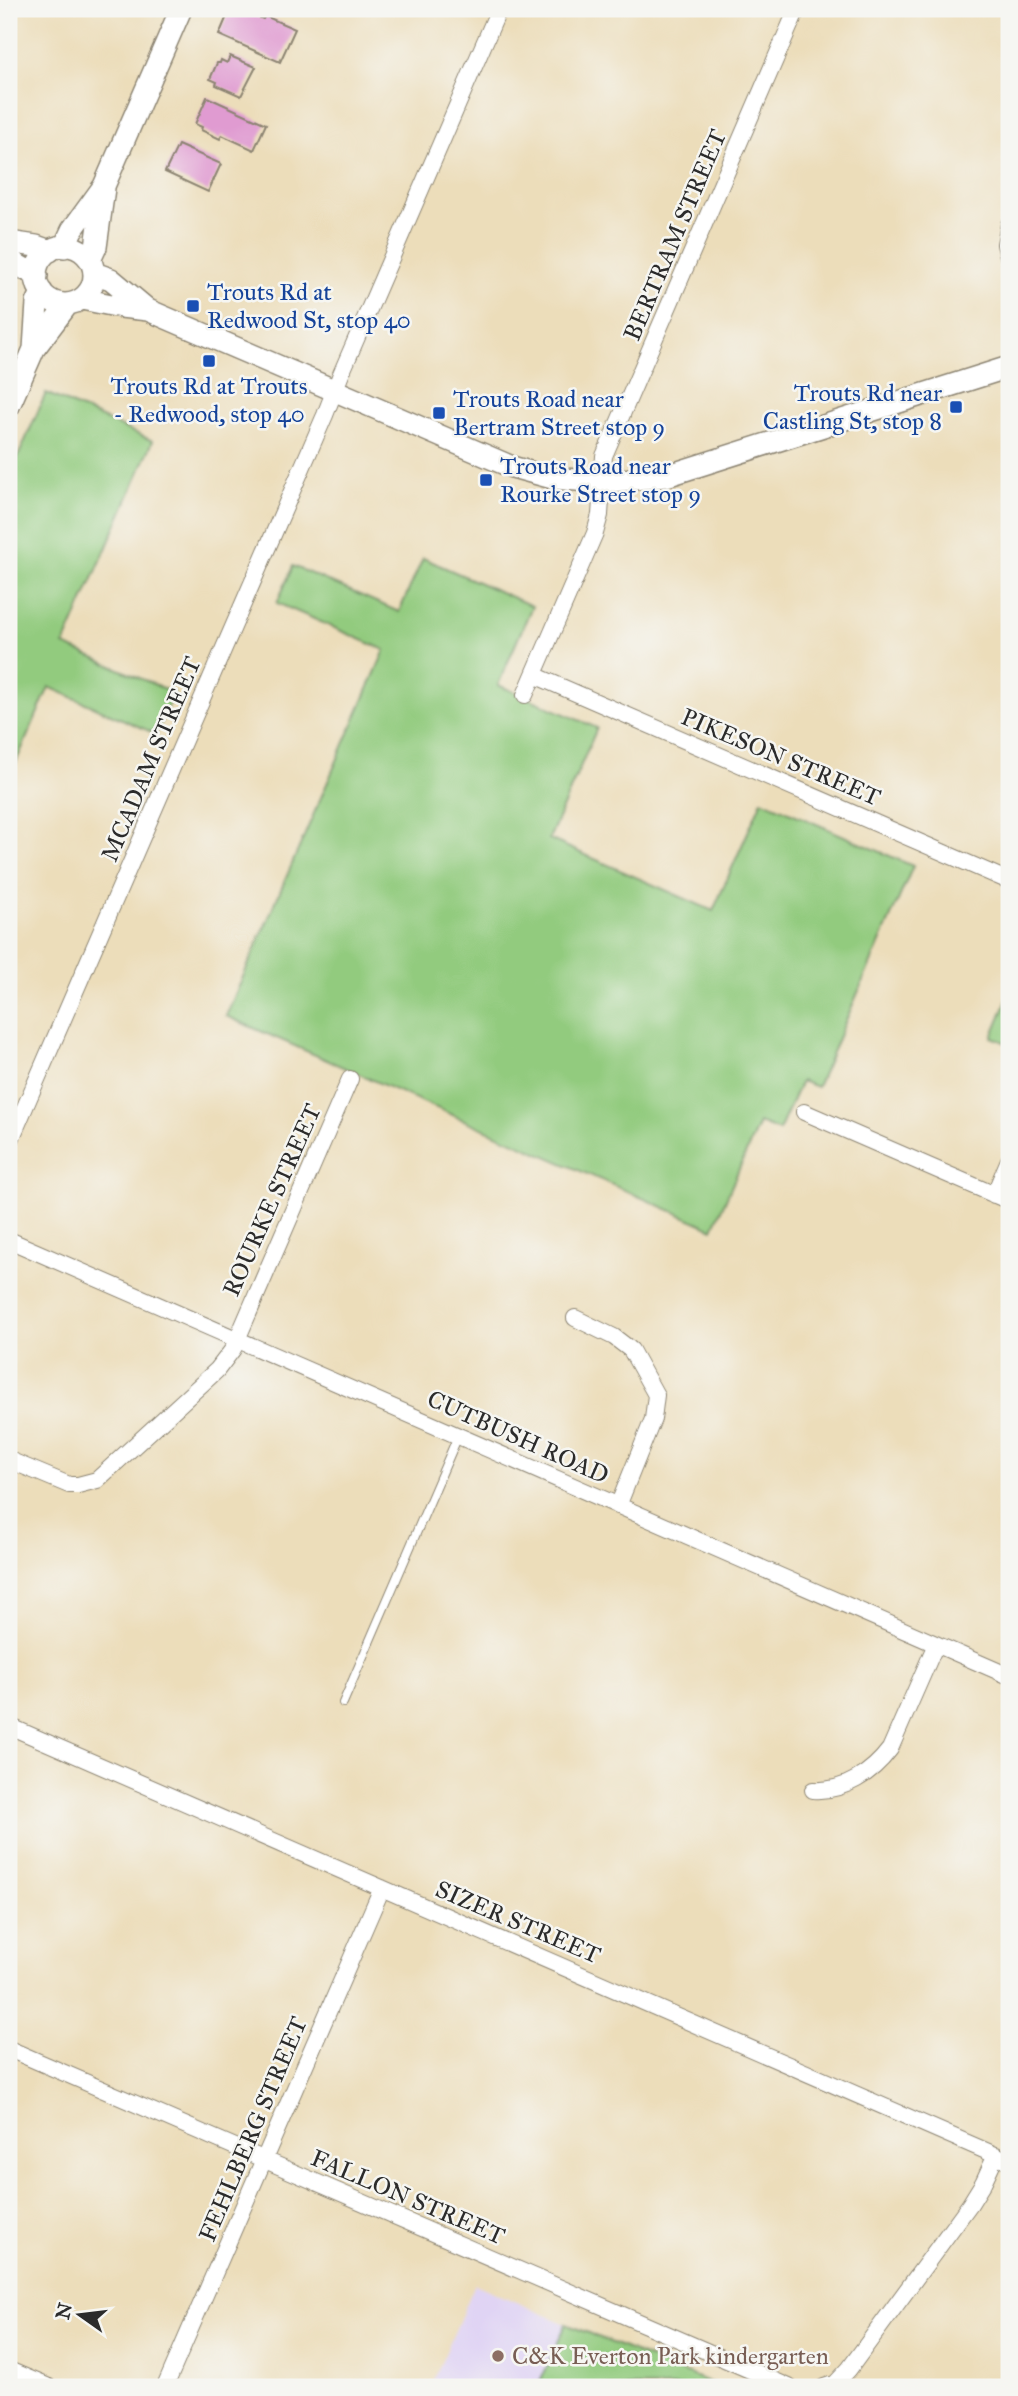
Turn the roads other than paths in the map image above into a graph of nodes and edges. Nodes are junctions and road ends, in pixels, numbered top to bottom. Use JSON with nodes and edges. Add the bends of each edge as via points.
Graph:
{"nodes":[{"id":1,"x":181,"y":9,"type":"edge"},
{"id":2,"x":499,"y":9,"type":"edge"},
{"id":3,"x":797,"y":9,"type":"edge"},
{"id":4,"x":104,"y":186,"type":"junction"},
{"id":5,"x":1009,"y":225,"type":"edge"},
{"id":6,"x":9,"y":242,"type":"edge"},
{"id":7,"x":57,"y":249,"type":"junction"},
{"id":8,"x":9,"y":260,"type":"edge"},
{"id":9,"x":1009,"y":260,"type":"edge"},
{"id":10,"x":92,"y":266,"type":"junction"},
{"id":11,"x":39,"y":284,"type":"junction"},
{"id":12,"x":75,"y":301,"type":"junction"},
{"id":13,"x":148,"y":310,"type":"junction"},
{"id":14,"x":34,"y":349,"type":"junction"},
{"id":15,"x":1009,"y":367,"type":"edge"},
{"id":16,"x":334,"y":391,"type":"junction"},
{"id":17,"x":9,"y":406,"type":"edge"},
{"id":18,"x":601,"y":482,"type":"junction"},
{"id":19,"x":534,"y":675,"type":"junction"},
{"id":20,"x":526,"y":695,"type":"dead end"},
{"id":21,"x":1009,"y":881,"type":"edge"},
{"id":22,"x":350,"y":1079,"type":"dead end"},
{"id":23,"x":804,"y":1112,"type":"dead end"},
{"id":24,"x":9,"y":1144,"type":"edge"},
{"id":25,"x":1009,"y":1160,"type":"edge"},
{"id":26,"x":1002,"y":1198,"type":"edge"},
{"id":27,"x":9,"y":1240,"type":"edge"},
{"id":28,"x":575,"y":1318,"type":"dead end"},
{"id":29,"x":237,"y":1339,"type":"junction"},
{"id":30,"x":458,"y":1436,"type":"junction"},
{"id":31,"x":9,"y":1460,"type":"edge"},
{"id":32,"x":618,"y":1506,"type":"junction"},
{"id":33,"x":936,"y":1644,"type":"junction"},
{"id":34,"x":1009,"y":1676,"type":"edge"},
{"id":35,"x":343,"y":1703,"type":"dead end"},
{"id":36,"x":9,"y":1726,"type":"edge"},
{"id":37,"x":813,"y":1790,"type":"dead end"},
{"id":38,"x":382,"y":1888,"type":"junction"},
{"id":39,"x":9,"y":2049,"type":"edge"},
{"id":40,"x":1002,"y":2158,"type":"edge"},
{"id":41,"x":264,"y":2160,"type":"junction"},
{"id":42,"x":9,"y":2370,"type":"edge"},
{"id":43,"x":49,"y":2387,"type":"edge"},
{"id":44,"x":165,"y":2387,"type":"edge"},
{"id":45,"x":789,"y":2387,"type":"edge"},
{"id":46,"x":824,"y":2387,"type":"edge"}],
"edges":[{"from":1,"to":4,"type":"street"},
{"from":2,"to":16,"type":"street","name":"MCADAM STREET"},
{"from":3,"to":18,"type":"street","name":"BERTRAM STREET","via":[[607,449]]},
{"from":4,"to":7,"type":"street"},
{"from":4,"to":10,"type":"street"},
{"from":5,"to":9,"type":"street","via":[[1005,244]]},
{"from":6,"to":7,"type":"street"},
{"from":7,"to":10,"type":"street","via":[[79,250]]},
{"from":7,"to":11,"type":"street","via":[[43,258]]},
{"from":8,"to":11,"type":"street"},
{"from":10,"to":12,"type":"street","via":[[89,291]]},
{"from":10,"to":13,"type":"street"},
{"from":11,"to":12,"type":"street","via":[[58,303]]},
{"from":11,"to":14,"type":"street"},
{"from":12,"to":13,"type":"street"},
{"from":12,"to":14,"type":"street"},
{"from":13,"to":16,"type":"street"},
{"from":14,"to":17,"type":"street"},
{"from":15,"to":18,"type":"street","via":[[666,476]]},
{"from":16,"to":18,"type":"street","via":[[512,467],[552,478]]},
{"from":16,"to":24,"type":"street","name":"MCADAM STREET"},
{"from":18,"to":19,"type":"street","via":[[595,533]]},
{"from":19,"to":20,"type":"street"},
{"from":19,"to":21,"type":"street","name":"PIKESON STREET"},
{"from":22,"to":29,"type":"street","name":"ROURKE STREET"},
{"from":23,"to":26,"type":"street"},
{"from":25,"to":26,"type":"street"},
{"from":27,"to":29,"type":"street","name":"CUTBUSH ROAD"},
{"from":28,"to":32,"type":"street","via":[[631,1350],[656,1395],[653,1419]]},
{"from":29,"to":30,"type":"street","name":"CUTBUSH ROAD"},
{"from":29,"to":31,"type":"street","name":"ROURKE STREET","via":[[205,1383],[97,1480],[69,1485]]},
{"from":30,"to":32,"type":"street","name":"CUTBUSH ROAD"},
{"from":30,"to":35,"type":"lane"},
{"from":32,"to":33,"type":"street","name":"CUTBUSH ROAD"},
{"from":33,"to":34,"type":"street","name":"CUTBUSH ROAD"},
{"from":33,"to":37,"type":"street","via":[[883,1758],[844,1787]]},
{"from":36,"to":38,"type":"street","name":"SIZER STREET"},
{"from":38,"to":40,"type":"street","name":"SIZER STREET"},
{"from":38,"to":41,"type":"street","name":"FEHLBERG STREET"},
{"from":39,"to":41,"type":"street","name":"FALLON STREET"},
{"from":40,"to":46,"type":"street","via":[[849,2370]]},
{"from":41,"to":44,"type":"street","name":"FEHLBERG STREET"},
{"from":41,"to":45,"type":"street","name":"FALLON STREET"},
{"from":42,"to":43,"type":"street"}]}
